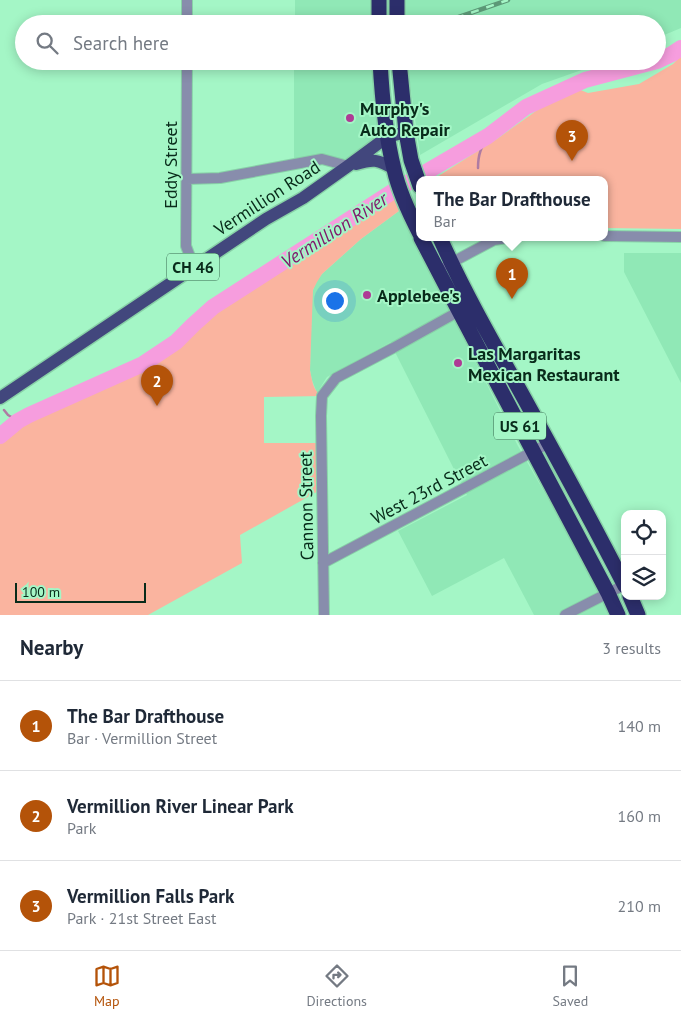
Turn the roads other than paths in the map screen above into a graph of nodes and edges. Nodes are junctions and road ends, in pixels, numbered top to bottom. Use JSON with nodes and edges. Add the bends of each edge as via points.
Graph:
{"nodes":[{"id":1,"x":187,"y":0,"type":"edge"},
{"id":2,"x":380,"y":0,"type":"edge"},
{"id":3,"x":397,"y":0,"type":"edge"},
{"id":4,"x":187,"y":15,"type":"edge"},
{"id":5,"x":379,"y":15,"type":"edge"},
{"id":6,"x":397,"y":15,"type":"edge"},
{"id":7,"x":187,"y":70,"type":"edge"},
{"id":8,"x":380,"y":70,"type":"edge"},
{"id":9,"x":400,"y":70,"type":"edge"},
{"id":10,"x":406,"y":132,"type":"junction"},
{"id":11,"x":387,"y":137,"type":"junction"},
{"id":12,"x":348,"y":166,"type":"junction"},
{"id":13,"x":394,"y":169,"type":"junction"},
{"id":14,"x":417,"y":176,"type":"edge"},
{"id":15,"x":187,"y":179,"type":"junction"},
{"id":16,"x":416,"y":226,"type":"edge"},
{"id":17,"x":608,"y":236,"type":"edge"},
{"id":18,"x":681,"y":237,"type":"edge"},
{"id":19,"x":422,"y":241,"type":"edge"},
{"id":20,"x":441,"y":241,"type":"edge"},
{"id":21,"x":492,"y":241,"type":"edge"},
{"id":22,"x":450,"y":262,"type":"junction"},
{"id":23,"x":194,"y":266,"type":"junction"},
{"id":24,"x":437,"y":271,"type":"junction"},
{"id":25,"x":472,"y":304,"type":"junction"},
{"id":26,"x":458,"y":311,"type":"junction"},
{"id":27,"x":2,"y":392,"type":"edge"},
{"id":28,"x":549,"y":443,"type":"junction"},
{"id":29,"x":534,"y":452,"type":"junction"},
{"id":30,"x":323,"y":563,"type":"junction"},
{"id":31,"x":621,"y":578,"type":"edge"},
{"id":32,"x":621,"y":587,"type":"edge"},
{"id":33,"x":608,"y":593,"type":"junction"},
{"id":34,"x":632,"y":600,"type":"edge"},
{"id":35,"x":324,"y":615,"type":"edge"},
{"id":36,"x":565,"y":615,"type":"edge"},
{"id":37,"x":618,"y":615,"type":"edge"},
{"id":38,"x":638,"y":615,"type":"edge"}],
"edges":[{"from":1,"to":4,"type":"street"},
{"from":2,"to":5,"type":"highway"},
{"from":3,"to":6,"type":"highway"},
{"from":7,"to":15,"type":"street","name":"Eddy Street"},
{"from":8,"to":11,"type":"highway"},
{"from":9,"to":10,"type":"highway"},
{"from":10,"to":11,"type":"main road","name":"Vermillion Road","number":"CH 46"},
{"from":10,"to":14,"type":"highway"},
{"from":11,"to":12,"type":"main road","name":"Vermillion Road","number":"CH 46"},
{"from":11,"to":13,"type":"highway"},
{"from":12,"to":13,"type":"main road","via":[[372,160]]},
{"from":12,"to":15,"type":"street","via":[[322,159],[220,178]]},
{"from":12,"to":23,"type":"main road","name":"Vermillion Road","number":"CH 46"},
{"from":13,"to":16,"type":"highway"},
{"from":15,"to":23,"type":"street","name":"Eddy Street","via":[[186,246]]},
{"from":17,"to":18,"type":"street"},
{"from":19,"to":24,"type":"highway","number":"US 61"},
{"from":20,"to":22,"type":"highway","number":"US 61"},
{"from":21,"to":22,"type":"street"},
{"from":22,"to":24,"type":"street"},
{"from":22,"to":25,"type":"highway","number":"US 61"},
{"from":23,"to":27,"type":"main road","name":"Vermillion Road","number":"CH 46"},
{"from":24,"to":26,"type":"highway","number":"US 61"},
{"from":25,"to":26,"type":"street"},
{"from":25,"to":28,"type":"highway","number":"US 61"},
{"from":26,"to":29,"type":"highway","number":"US 61"},
{"from":26,"to":30,"type":"street","name":"Cannon Street","via":[[336,378],[322,396]]},
{"from":28,"to":29,"type":"street","name":"West 23rd Street"},
{"from":28,"to":31,"type":"highway","number":"US 61"},
{"from":29,"to":30,"type":"street","name":"West 23rd Street"},
{"from":29,"to":33,"type":"highway","number":"US 61"},
{"from":30,"to":35,"type":"street","name":"Cannon Street"},
{"from":32,"to":33,"type":"street"},
{"from":33,"to":36,"type":"street"},
{"from":33,"to":37,"type":"highway","number":"US 61"},
{"from":34,"to":38,"type":"highway"}]}
